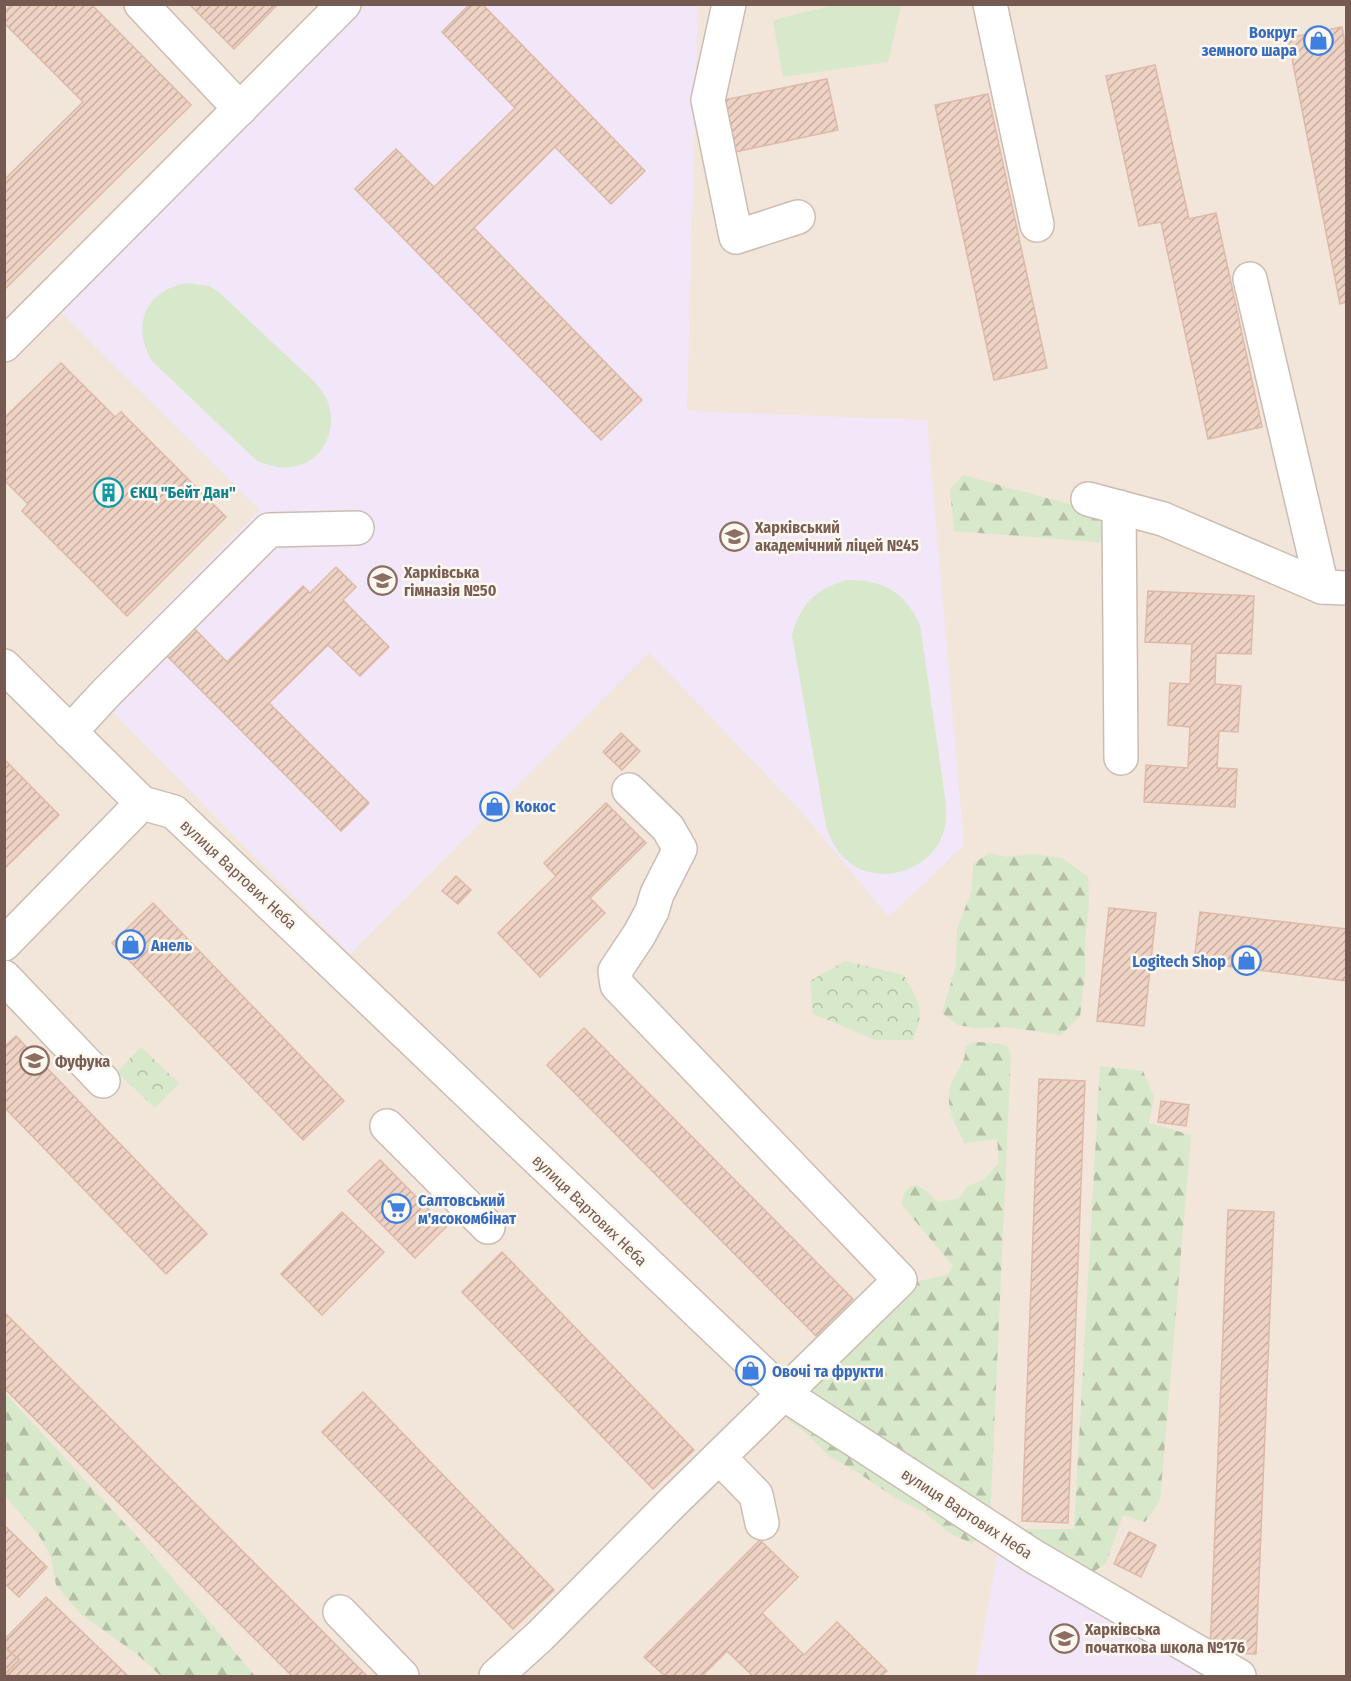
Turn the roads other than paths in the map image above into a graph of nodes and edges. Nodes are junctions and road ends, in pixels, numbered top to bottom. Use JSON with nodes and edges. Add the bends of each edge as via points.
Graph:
{"nodes":[{"id":1,"x":141,"y":4,"type":"edge"},
{"id":2,"x":344,"y":4,"type":"edge"},
{"id":3,"x":729,"y":4,"type":"edge"},
{"id":4,"x":990,"y":4,"type":"edge"},
{"id":5,"x":240,"y":109,"type":"junction"},
{"id":6,"x":798,"y":217,"type":"dead end"},
{"id":7,"x":1037,"y":225,"type":"dead end"},
{"id":8,"x":1250,"y":279,"type":"dead end"},
{"id":9,"x":4,"y":345,"type":"edge"},
{"id":10,"x":1088,"y":499,"type":"dead end"},
{"id":11,"x":1119,"y":507,"type":"junction"},
{"id":12,"x":357,"y":528,"type":"dead end"},
{"id":13,"x":1334,"y":587,"type":"edge"},
{"id":14,"x":4,"y":666,"type":"edge"},
{"id":15,"x":70,"y":732,"type":"junction"},
{"id":16,"x":1121,"y":758,"type":"dead end"},
{"id":17,"x":629,"y":790,"type":"dead end"},
{"id":18,"x":142,"y":803,"type":"junction"},
{"id":19,"x":4,"y":944,"type":"edge"},
{"id":20,"x":4,"y":976,"type":"edge"},
{"id":21,"x":103,"y":1082,"type":"dead end"},
{"id":22,"x":387,"y":1126,"type":"dead end"},
{"id":23,"x":488,"y":1227,"type":"dead end"},
{"id":24,"x":784,"y":1394,"type":"junction"},
{"id":25,"x":719,"y":1457,"type":"junction"},
{"id":26,"x":762,"y":1523,"type":"dead end"},
{"id":27,"x":340,"y":1612,"type":"dead end"},
{"id":28,"x":402,"y":1677,"type":"edge"},
{"id":29,"x":496,"y":1677,"type":"edge"},
{"id":30,"x":1239,"y":1677,"type":"edge"}],
"edges":[{"from":1,"to":5,"type":"street"},
{"from":2,"to":5,"type":"street"},
{"from":3,"to":6,"type":"street","via":[[708,99],[736,237]]},
{"from":4,"to":7,"type":"street"},
{"from":5,"to":9,"type":"street"},
{"from":8,"to":13,"type":"street"},
{"from":10,"to":11,"type":"street"},
{"from":11,"to":13,"type":"street","via":[[1163,519]]},
{"from":11,"to":16,"type":"street"},
{"from":12,"to":15,"type":"street","via":[[269,530]]},
{"from":14,"to":15,"type":"street","name":"вулиця Вартових Неба"},
{"from":15,"to":18,"type":"street","name":"вулиця Вартових Неба"},
{"from":17,"to":24,"type":"street","via":[[668,828],[680,849],[648,920],[615,971],[617,985],[900,1280]]},
{"from":18,"to":19,"type":"street"},
{"from":18,"to":24,"type":"street","name":"вулиця Вартових Неба","via":[[174,812]]},
{"from":20,"to":21,"type":"street"},
{"from":22,"to":23,"type":"street"},
{"from":24,"to":25,"type":"street"},
{"from":24,"to":30,"type":"street","name":"вулиця Вартових Неба","via":[[1033,1556]]},
{"from":25,"to":26,"type":"street","via":[[756,1496]]},
{"from":25,"to":29,"type":"street"},
{"from":27,"to":28,"type":"street"}]}
